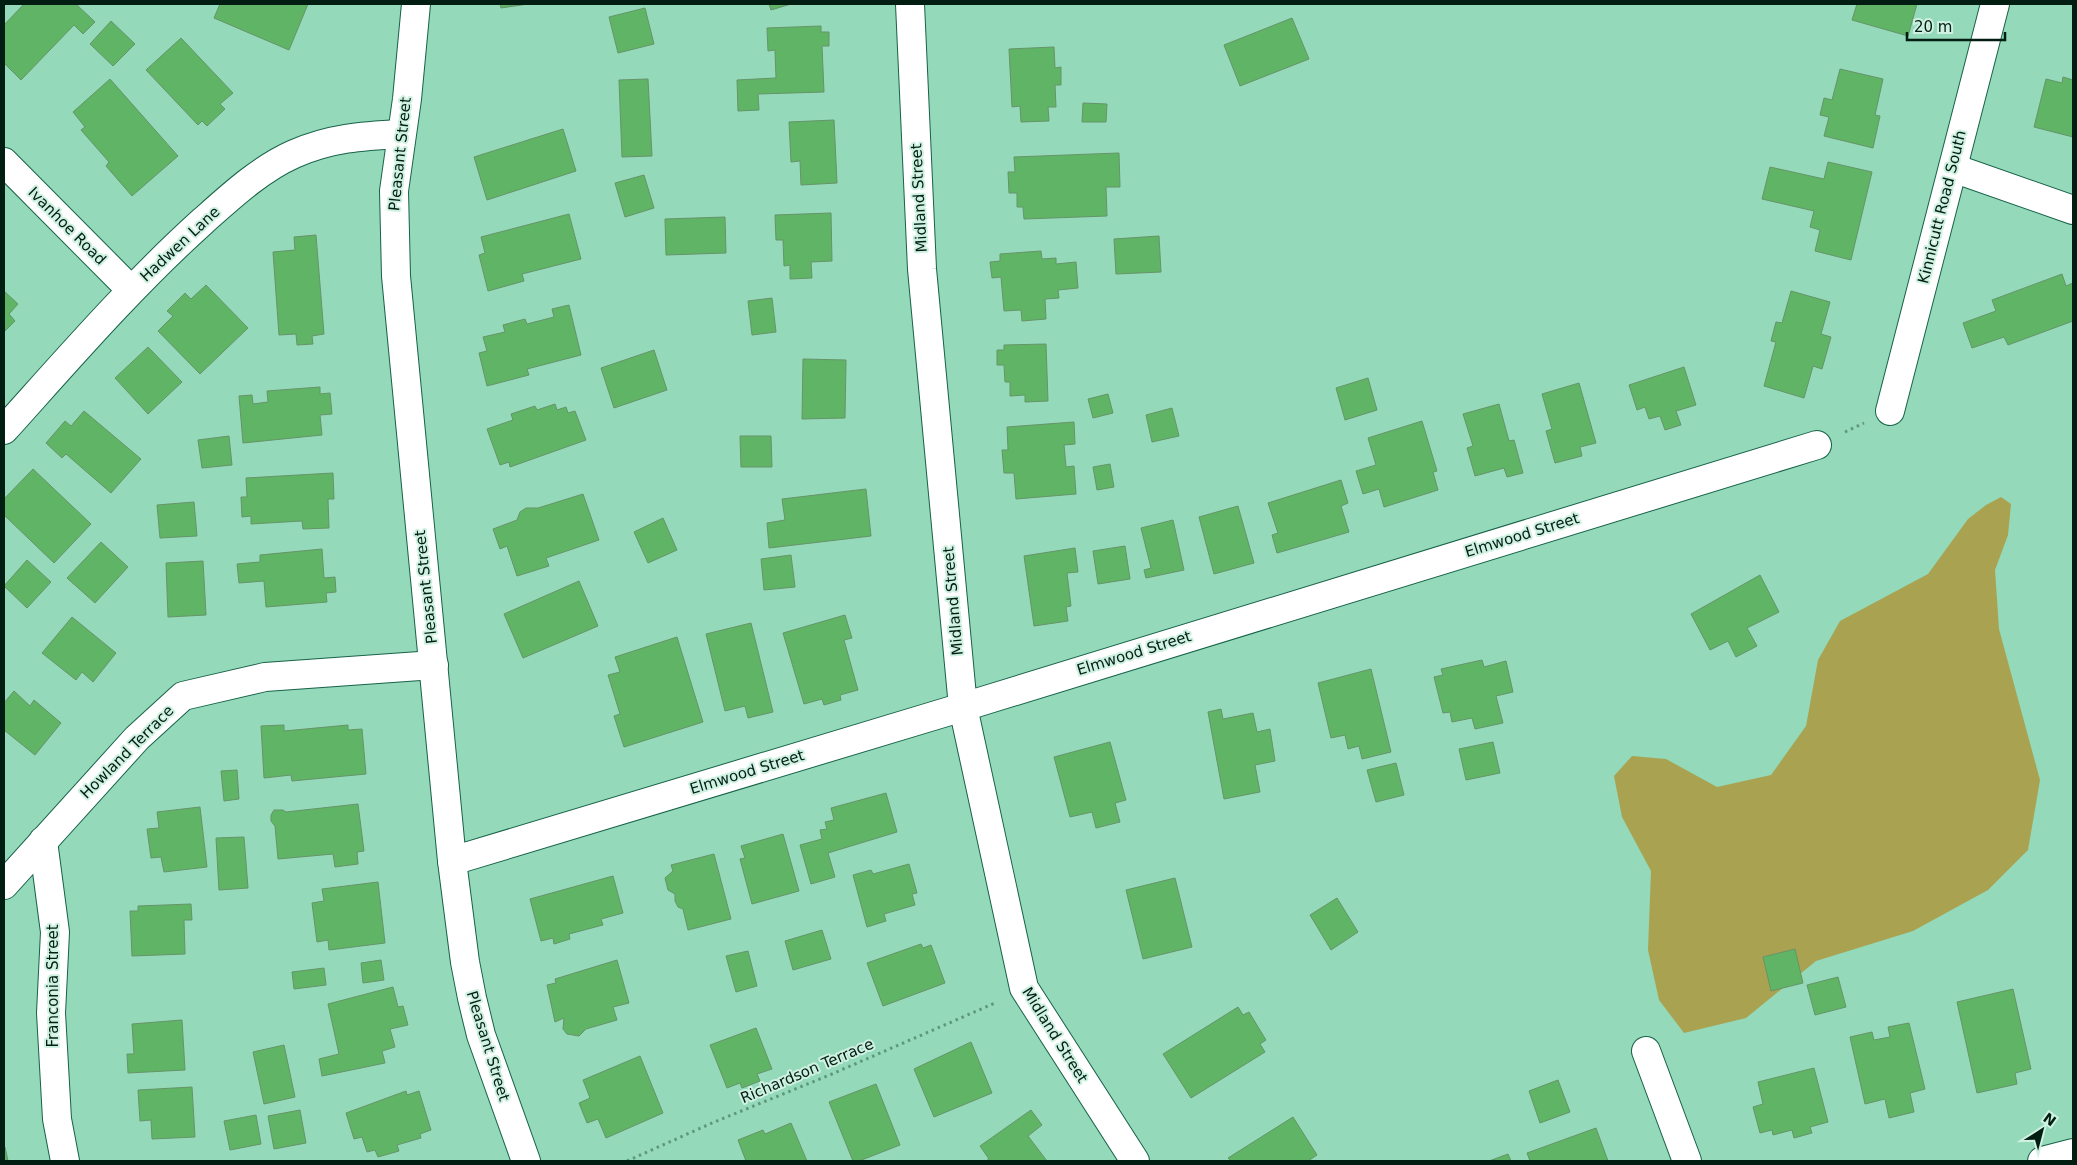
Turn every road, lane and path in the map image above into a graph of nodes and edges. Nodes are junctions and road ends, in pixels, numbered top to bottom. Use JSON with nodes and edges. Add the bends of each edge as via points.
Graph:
{"nodes":[{"id":1,"x":416,"y":4,"type":"edge"},
{"id":2,"x":910,"y":4,"type":"edge"},
{"id":3,"x":1995,"y":4,"type":"edge"},
{"id":4,"x":401,"y":134,"type":"junction"},
{"id":5,"x":4,"y":162,"type":"edge"},
{"id":6,"x":1953,"y":168,"type":"junction"},
{"id":7,"x":2073,"y":210,"type":"edge"},
{"id":8,"x":131,"y":290,"type":"junction"},
{"id":9,"x":1890,"y":411,"type":"joint"},
{"id":10,"x":4,"y":430,"type":"edge"},
{"id":11,"x":1817,"y":445,"type":"joint"},
{"id":12,"x":434,"y":665,"type":"junction"},
{"id":13,"x":963,"y":707,"type":"junction"},
{"id":14,"x":42,"y":841,"type":"junction"},
{"id":15,"x":452,"y":861,"type":"junction"},
{"id":16,"x":4,"y":886,"type":"edge"},
{"id":17,"x":995,"y":1003,"type":"dead end"},
{"id":18,"x":1646,"y":1050,"type":"dead end"},
{"id":19,"x":2073,"y":1153,"type":"edge"},
{"id":20,"x":65,"y":1161,"type":"edge"},
{"id":21,"x":526,"y":1161,"type":"edge"},
{"id":22,"x":627,"y":1161,"type":"edge"},
{"id":23,"x":1135,"y":1161,"type":"edge"},
{"id":24,"x":1687,"y":1161,"type":"edge"},
{"id":25,"x":2042,"y":1161,"type":"edge"}],
"edges":[{"from":1,"to":4,"type":"street","name":"Pleasant Street"},
{"from":2,"to":13,"type":"street","name":"Midland Street","via":[[922,269]]},
{"from":3,"to":6,"type":"street","name":"Kinnicutt Road South"},
{"from":4,"to":8,"type":"street","name":"Hadwen Lane","via":[[332,140],[292,154],[225,202]]},
{"from":4,"to":12,"type":"street","name":"Pleasant Street","via":[[394,192],[396,276]]},
{"from":5,"to":8,"type":"street","name":"Ivanhoe Road"},
{"from":6,"to":7,"type":"street"},
{"from":6,"to":9,"type":"street","name":"Kinnicutt Road South"},
{"from":8,"to":10,"type":"street","name":"Hadwen Lane"},
{"from":9,"to":11,"type":"path"},
{"from":11,"to":13,"type":"street","name":"Elmwood Street"},
{"from":12,"to":14,"type":"street","name":"Howland Terrace","via":[[266,677],[183,696],[137,738]]},
{"from":12,"to":15,"type":"street","name":"Pleasant Street"},
{"from":13,"to":15,"type":"street","name":"Elmwood Street"},
{"from":13,"to":23,"type":"street","name":"Midland Street","via":[[1024,988]]},
{"from":14,"to":16,"type":"street","name":"Howland Terrace"},
{"from":14,"to":20,"type":"street","name":"Franconia Street","via":[[55,932],[51,1013],[57,1119]]},
{"from":15,"to":21,"type":"street","name":"Pleasant Street","via":[[472,998],[481,1035]]},
{"from":17,"to":22,"type":"path","name":"Richardson Terrace"},
{"from":18,"to":24,"type":"street"},
{"from":19,"to":25,"type":"street"}]}
